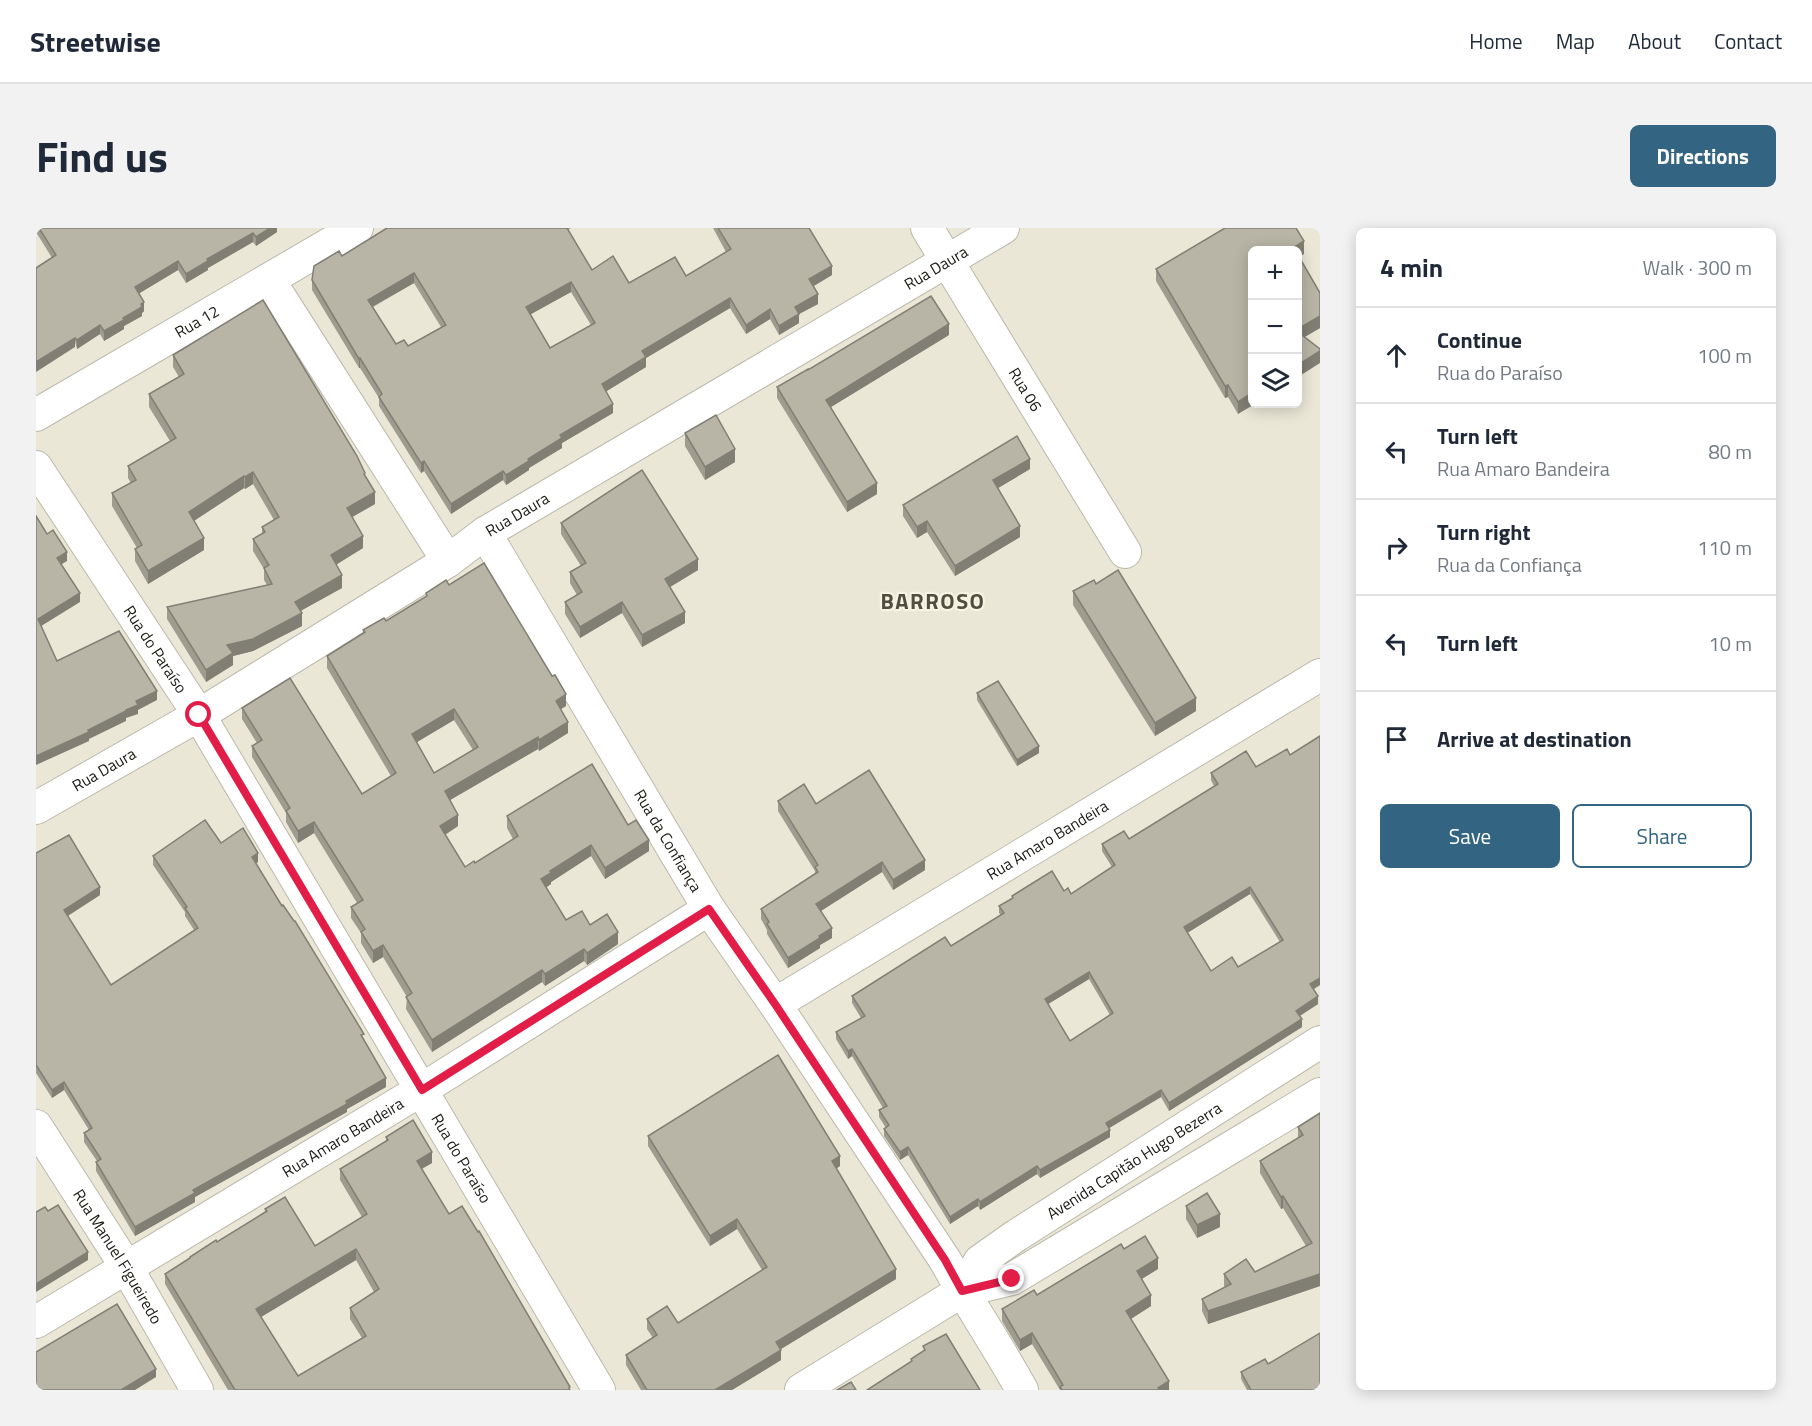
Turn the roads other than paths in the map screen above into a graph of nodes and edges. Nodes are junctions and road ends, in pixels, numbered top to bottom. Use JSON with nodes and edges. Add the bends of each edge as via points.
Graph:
{"nodes":[{"id":1,"x":357,"y":228,"type":"edge"},
{"id":2,"x":927,"y":228,"type":"edge"},
{"id":3,"x":1003,"y":228,"type":"edge"},
{"id":4,"x":947,"y":262,"type":"junction"},
{"id":5,"x":269,"y":280,"type":"junction"},
{"id":6,"x":36,"y":415,"type":"edge"},
{"id":7,"x":36,"y":467,"type":"edge"},
{"id":8,"x":485,"y":533,"type":"junction"},
{"id":9,"x":1125,"y":552,"type":"dead end"},
{"id":10,"x":448,"y":561,"type":"junction"},
{"id":11,"x":1320,"y":675,"type":"edge"},
{"id":12,"x":199,"y":715,"type":"junction"},
{"id":13,"x":36,"y":808,"type":"edge"},
{"id":14,"x":709,"y":909,"type":"junction"},
{"id":15,"x":775,"y":1004,"type":"junction"},
{"id":16,"x":1320,"y":1042,"type":"edge"},
{"id":17,"x":422,"y":1090,"type":"junction"},
{"id":18,"x":1320,"y":1094,"type":"edge"},
{"id":19,"x":36,"y":1126,"type":"edge"},
{"id":20,"x":127,"y":1268,"type":"junction"},
{"id":21,"x":962,"y":1291,"type":"junction"},
{"id":22,"x":36,"y":1322,"type":"edge"},
{"id":23,"x":197,"y":1390,"type":"edge"},
{"id":24,"x":599,"y":1390,"type":"edge"},
{"id":25,"x":801,"y":1390,"type":"edge"},
{"id":26,"x":1022,"y":1390,"type":"edge"}],
"edges":[{"from":1,"to":5,"type":"street","name":"Rua 12"},
{"from":2,"to":4,"type":"street","name":"Rua 06"},
{"from":3,"to":4,"type":"street","name":"Rua Daura"},
{"from":4,"to":8,"type":"street","name":"Rua Daura"},
{"from":4,"to":9,"type":"street","name":"Rua 06"},
{"from":5,"to":6,"type":"street","name":"Rua 12"},
{"from":5,"to":10,"type":"street"},
{"from":7,"to":12,"type":"street","name":"Rua do Paraíso"},
{"from":8,"to":10,"type":"street","name":"Rua Daura"},
{"from":8,"to":14,"type":"street","name":"Rua da Confiança"},
{"from":10,"to":12,"type":"street","name":"Rua Daura"},
{"from":11,"to":15,"type":"street","name":"Rua Amaro Bandeira"},
{"from":12,"to":13,"type":"street","name":"Rua Daura"},
{"from":12,"to":17,"type":"street","name":"Rua do Paraíso"},
{"from":14,"to":15,"type":"street","name":"Rua da Confiança"},
{"from":14,"to":17,"type":"street","name":"Rua Amaro Bandeira"},
{"from":15,"to":21,"type":"street","name":"Rua da Confiança"},
{"from":16,"to":21,"type":"street","name":"Avenida Capitão Hugo Bezerra","via":[[1017,1235],[980,1261]]},
{"from":17,"to":20,"type":"street","name":"Rua Amaro Bandeira"},
{"from":17,"to":24,"type":"street","name":"Rua do Paraíso"},
{"from":18,"to":21,"type":"street","name":"Avenida Capitão Hugo Bezerra","via":[[1012,1279]]},
{"from":19,"to":20,"type":"street","name":"Rua Manuel Figueiredo"},
{"from":20,"to":22,"type":"street","name":"Rua Amaro Bandeira"},
{"from":20,"to":23,"type":"street","name":"Rua Manuel Figueiredo"},
{"from":21,"to":25,"type":"street","name":"Avenida Capitão Hugo Bezerra"},
{"from":21,"to":26,"type":"street","name":"Rua da Confiança"}]}
